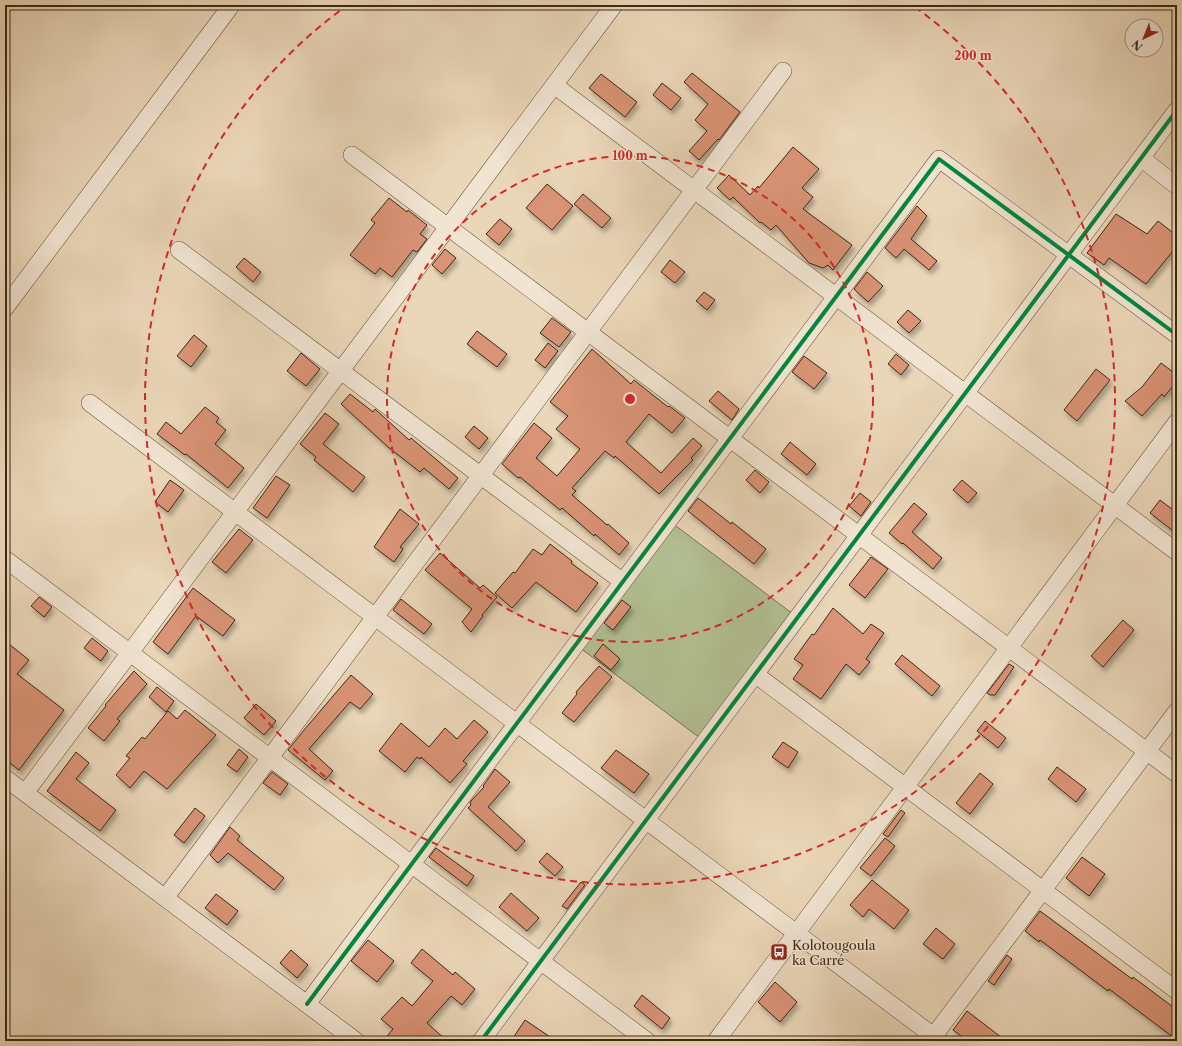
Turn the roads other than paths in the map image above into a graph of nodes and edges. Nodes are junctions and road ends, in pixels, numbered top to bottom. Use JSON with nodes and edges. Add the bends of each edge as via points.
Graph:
{"nodes":[{"id":1,"x":614,"y":5,"type":"edge"},
{"id":2,"x":230,"y":7,"type":"dead end"},
{"id":3,"x":783,"y":71,"type":"dead end"},
{"id":4,"x":554,"y":85,"type":"junction"},
{"id":5,"x":1177,"y":110,"type":"edge"},
{"id":6,"x":352,"y":155,"type":"dead end"},
{"id":7,"x":1141,"y":158,"type":"junction"},
{"id":8,"x":1177,"y":186,"type":"edge"},
{"id":9,"x":694,"y":190,"type":"junction"},
{"id":10,"x":448,"y":227,"type":"junction"},
{"id":11,"x":179,"y":250,"type":"dead end"},
{"id":12,"x":1069,"y":255,"type":"junction"},
{"id":13,"x":836,"y":296,"type":"junction"},
{"id":14,"x":5,"y":308,"type":"edge"},
{"id":15,"x":588,"y":332,"type":"junction"},
{"id":16,"x":1177,"y":335,"type":"edge"},
{"id":17,"x":341,"y":371,"type":"junction"},
{"id":18,"x":965,"y":393,"type":"junction"},
{"id":19,"x":90,"y":403,"type":"dead end"},
{"id":20,"x":1177,"y":422,"type":"edge"},
{"id":21,"x":730,"y":438,"type":"junction"},
{"id":22,"x":481,"y":476,"type":"junction"},
{"id":23,"x":1115,"y":506,"type":"junction"},
{"id":24,"x":235,"y":512,"type":"junction"},
{"id":25,"x":859,"y":535,"type":"junction"},
{"id":26,"x":1177,"y":552,"type":"edge"},
{"id":27,"x":5,"y":559,"type":"edge"},
{"id":28,"x":623,"y":582,"type":"junction"},
{"id":29,"x":375,"y":617,"type":"junction"},
{"id":30,"x":1009,"y":648,"type":"junction"},
{"id":31,"x":130,"y":653,"type":"junction"},
{"id":32,"x":755,"y":674,"type":"junction"},
{"id":33,"x":1177,"y":711,"type":"edge"},
{"id":34,"x":517,"y":723,"type":"junction"},
{"id":35,"x":1147,"y":751,"type":"junction"},
{"id":36,"x":269,"y":758,"type":"junction"},
{"id":37,"x":1177,"y":774,"type":"edge"},
{"id":38,"x":5,"y":778,"type":"edge"},
{"id":39,"x":905,"y":787,"type":"junction"},
{"id":40,"x":25,"y":793,"type":"junction"},
{"id":41,"x":646,"y":820,"type":"junction"},
{"id":42,"x":412,"y":864,"type":"junction"},
{"id":43,"x":1043,"y":890,"type":"junction"},
{"id":44,"x":165,"y":898,"type":"junction"},
{"id":45,"x":796,"y":933,"type":"junction"},
{"id":46,"x":540,"y":961,"type":"junction"},
{"id":47,"x":1177,"y":990,"type":"edge"},
{"id":48,"x":307,"y":1004,"type":"junction"},
{"id":49,"x":935,"y":1039,"type":"edge"},
{"id":50,"x":356,"y":1041,"type":"edge"},
{"id":51,"x":481,"y":1041,"type":"edge"},
{"id":52,"x":647,"y":1041,"type":"edge"},
{"id":53,"x":716,"y":1041,"type":"edge"}],
"edges":[{"from":1,"to":4,"type":"street"},
{"from":2,"to":14,"type":"street"},
{"from":3,"to":9,"type":"street"},
{"from":4,"to":9,"type":"street"},
{"from":4,"to":10,"type":"street"},
{"from":5,"to":7,"type":"street"},
{"from":6,"to":10,"type":"street"},
{"from":7,"to":8,"type":"street"},
{"from":7,"to":12,"type":"street"},
{"from":9,"to":13,"type":"street"},
{"from":9,"to":15,"type":"street"},
{"from":10,"to":15,"type":"street"},
{"from":10,"to":17,"type":"street"},
{"from":11,"to":17,"type":"street"},
{"from":12,"to":13,"type":"street","via":[[939,159]]},
{"from":12,"to":16,"type":"street"},
{"from":12,"to":18,"type":"street"},
{"from":13,"to":18,"type":"street"},
{"from":13,"to":21,"type":"street"},
{"from":15,"to":21,"type":"street"},
{"from":15,"to":22,"type":"street"},
{"from":17,"to":22,"type":"street"},
{"from":17,"to":24,"type":"street"},
{"from":18,"to":23,"type":"street"},
{"from":18,"to":25,"type":"street"},
{"from":19,"to":24,"type":"street"},
{"from":20,"to":23,"type":"street"},
{"from":21,"to":25,"type":"street"},
{"from":21,"to":28,"type":"street"},
{"from":22,"to":28,"type":"street"},
{"from":22,"to":29,"type":"street"},
{"from":23,"to":26,"type":"street"},
{"from":23,"to":30,"type":"street"},
{"from":24,"to":29,"type":"street"},
{"from":24,"to":31,"type":"street"},
{"from":25,"to":30,"type":"street"},
{"from":25,"to":32,"type":"street"},
{"from":27,"to":31,"type":"street"},
{"from":28,"to":34,"type":"street"},
{"from":29,"to":34,"type":"street"},
{"from":29,"to":36,"type":"street"},
{"from":30,"to":35,"type":"street"},
{"from":30,"to":39,"type":"street"},
{"from":31,"to":36,"type":"street"},
{"from":31,"to":40,"type":"street"},
{"from":32,"to":39,"type":"street"},
{"from":32,"to":41,"type":"street"},
{"from":33,"to":35,"type":"street"},
{"from":34,"to":41,"type":"street"},
{"from":34,"to":42,"type":"street"},
{"from":35,"to":37,"type":"street"},
{"from":35,"to":43,"type":"street"},
{"from":36,"to":42,"type":"street"},
{"from":36,"to":44,"type":"street"},
{"from":38,"to":40,"type":"street"},
{"from":39,"to":43,"type":"street"},
{"from":39,"to":45,"type":"street"},
{"from":40,"to":44,"type":"street"},
{"from":41,"to":45,"type":"street"},
{"from":41,"to":46,"type":"street"},
{"from":42,"to":46,"type":"street"},
{"from":42,"to":48,"type":"street"},
{"from":43,"to":47,"type":"street"},
{"from":43,"to":49,"type":"street"},
{"from":44,"to":48,"type":"street"},
{"from":45,"to":49,"type":"street"},
{"from":45,"to":53,"type":"street"},
{"from":46,"to":51,"type":"street"},
{"from":46,"to":52,"type":"street"},
{"from":48,"to":50,"type":"street"}]}
